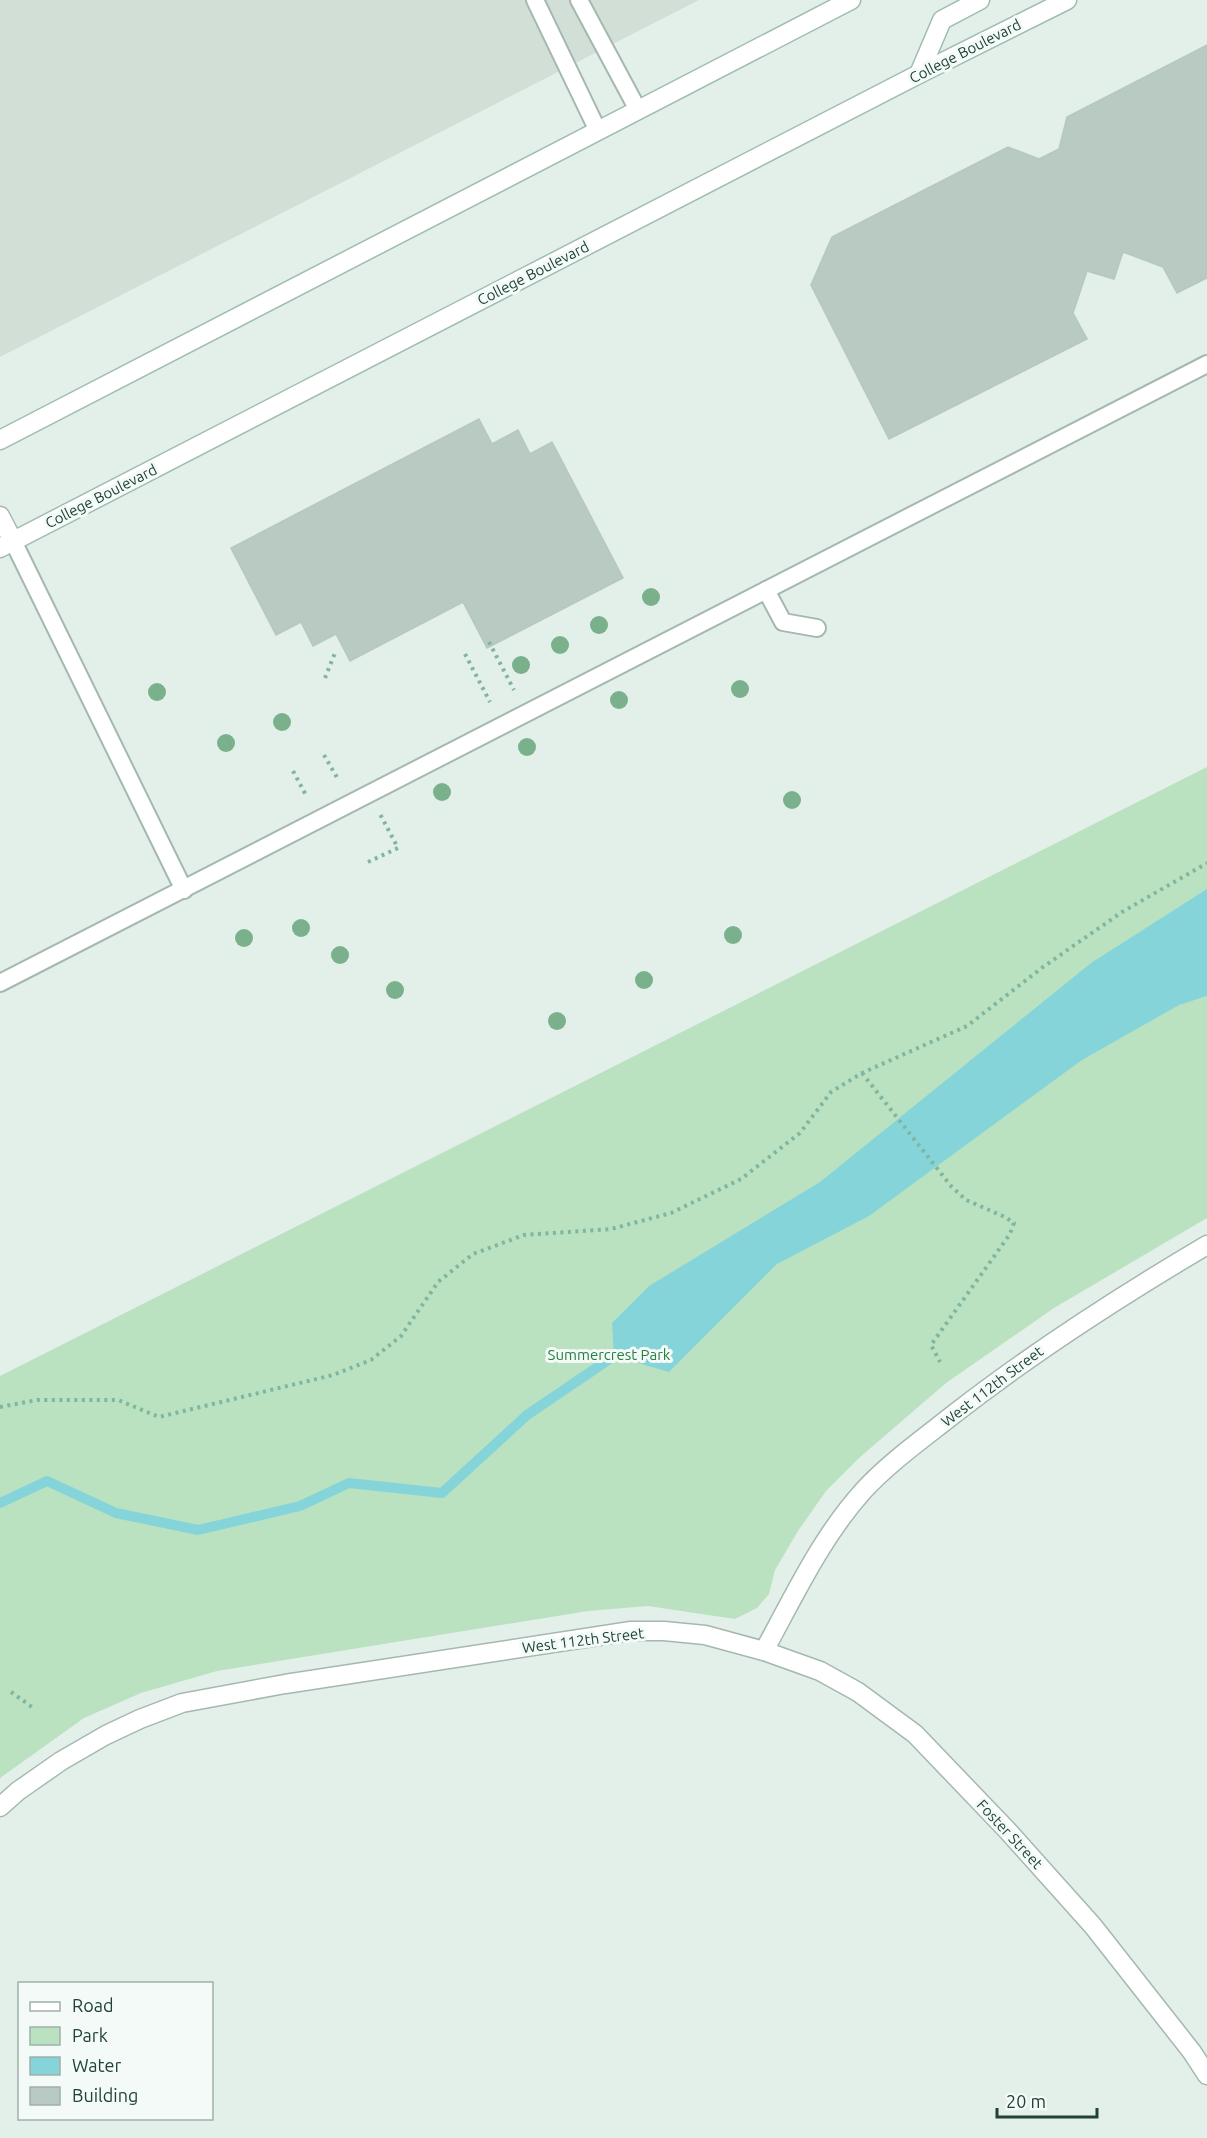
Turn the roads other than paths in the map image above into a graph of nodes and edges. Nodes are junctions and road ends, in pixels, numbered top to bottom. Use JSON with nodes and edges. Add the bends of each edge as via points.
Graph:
{"nodes":[{"id":1,"x":535,"y":0,"type":"edge"},
{"id":2,"x":579,"y":0,"type":"edge"},
{"id":3,"x":851,"y":0,"type":"edge"},
{"id":4,"x":980,"y":0,"type":"edge"},
{"id":5,"x":1067,"y":0,"type":"edge"},
{"id":6,"x":919,"y":74,"type":"junction"},
{"id":7,"x":639,"y":110,"type":"junction"},
{"id":8,"x":598,"y":131,"type":"junction"},
{"id":9,"x":1207,"y":364,"type":"edge"},
{"id":10,"x":0,"y":440,"type":"edge"},
{"id":11,"x":0,"y":516,"type":"edge"},
{"id":12,"x":6,"y":545,"type":"edge"},
{"id":13,"x":766,"y":590,"type":"junction"},
{"id":14,"x":817,"y":628,"type":"dead end"},
{"id":15,"x":184,"y":890,"type":"junction"},
{"id":16,"x":0,"y":983,"type":"edge"},
{"id":17,"x":1207,"y":1245,"type":"edge"},
{"id":18,"x":764,"y":1651,"type":"junction"},
{"id":19,"x":0,"y":1808,"type":"edge"},
{"id":20,"x":1207,"y":2074,"type":"edge"}],
"edges":[{"from":1,"to":8,"type":"lane"},
{"from":2,"to":7,"type":"lane"},
{"from":3,"to":7,"type":"main road"},
{"from":4,"to":6,"type":"main road","via":[[942,20]]},
{"from":5,"to":6,"type":"main road","name":"College Boulevard"},
{"from":6,"to":12,"type":"main road","name":"College Boulevard"},
{"from":7,"to":8,"type":"main road"},
{"from":8,"to":10,"type":"main road"},
{"from":9,"to":13,"type":"lane"},
{"from":11,"to":12,"type":"main road"},
{"from":12,"to":15,"type":"lane"},
{"from":13,"to":14,"type":"lane","via":[[783,622]]},
{"from":13,"to":15,"type":"lane"},
{"from":15,"to":16,"type":"lane"},
{"from":17,"to":18,"type":"main road","name":"West 112th Street","via":[[1049,1343],[909,1449],[864,1490],[824,1543]]},
{"from":18,"to":19,"type":"main road","name":"West 112th Street","via":[[705,1635],[631,1631],[182,1703],[106,1735],[61,1761]]},
{"from":18,"to":20,"type":"main road","name":"Foster Street","via":[[820,1671],[858,1692],[915,1734],[1094,1926]]}]}
